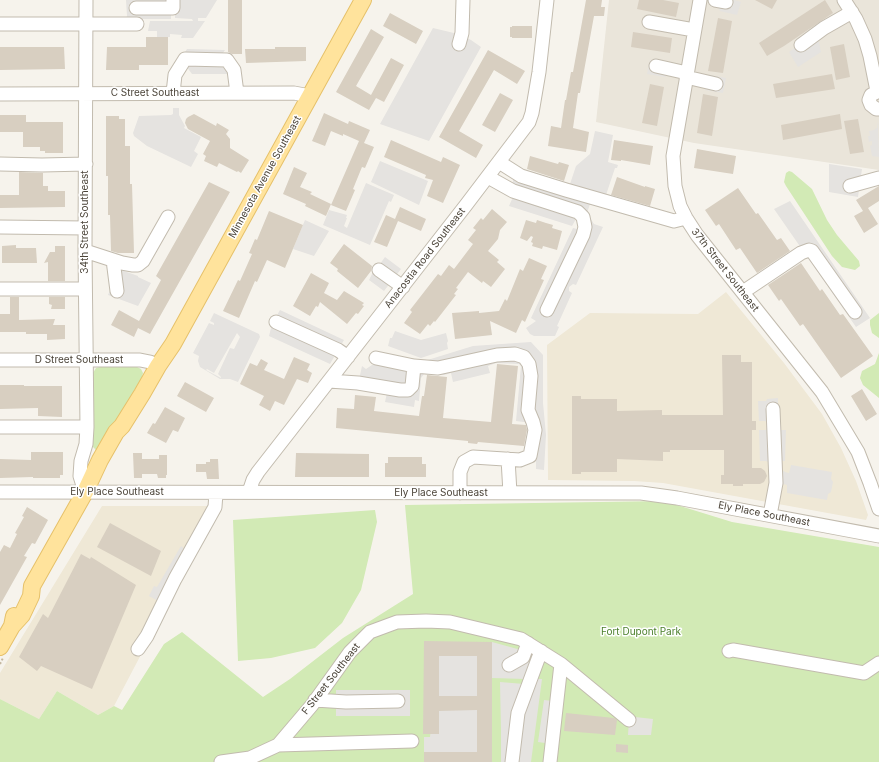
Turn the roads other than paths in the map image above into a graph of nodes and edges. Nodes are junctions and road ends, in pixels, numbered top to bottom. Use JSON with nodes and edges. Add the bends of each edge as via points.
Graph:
{"nodes":[{"id":1,"x":86,"y":0,"type":"edge"},
{"id":2,"x":173,"y":0,"type":"edge"},
{"id":3,"x":358,"y":0,"type":"edge"},
{"id":4,"x":364,"y":0,"type":"edge"},
{"id":5,"x":463,"y":0,"type":"edge"},
{"id":6,"x":547,"y":0,"type":"edge"},
{"id":7,"x":700,"y":0,"type":"edge"},
{"id":8,"x":847,"y":3,"type":"edge"},
{"id":9,"x":136,"y":8,"type":"dead end"},
{"id":10,"x":649,"y":22,"type":"dead end"},
{"id":11,"x":0,"y":24,"type":"edge"},
{"id":12,"x":137,"y":24,"type":"dead end"},
{"id":13,"x":86,"y":25,"type":"junction"},
{"id":14,"x":694,"y":30,"type":"junction"},
{"id":15,"x":460,"y":44,"type":"dead end"},
{"id":16,"x":801,"y":45,"type":"dead end"},
{"id":17,"x":656,"y":66,"type":"dead end"},
{"id":18,"x":687,"y":75,"type":"junction"},
{"id":19,"x":716,"y":84,"type":"dead end"},
{"id":20,"x":878,"y":91,"type":"edge"},
{"id":21,"x":86,"y":93,"type":"junction"},
{"id":22,"x":173,"y":93,"type":"junction"},
{"id":23,"x":237,"y":93,"type":"junction"},
{"id":24,"x":0,"y":94,"type":"edge"},
{"id":25,"x":308,"y":95,"type":"junction"},
{"id":26,"x":879,"y":109,"type":"edge"},
{"id":27,"x":499,"y":162,"type":"junction"},
{"id":28,"x":0,"y":164,"type":"edge"},
{"id":29,"x":86,"y":164,"type":"junction"},
{"id":30,"x":488,"y":177,"type":"junction"},
{"id":31,"x":879,"y":178,"type":"edge"},
{"id":32,"x":850,"y":186,"type":"dead end"},
{"id":33,"x":168,"y":217,"type":"dead end"},
{"id":34,"x":686,"y":218,"type":"junction"},
{"id":35,"x":0,"y":228,"type":"edge"},
{"id":36,"x":85,"y":228,"type":"junction"},
{"id":37,"x":85,"y":250,"type":"junction"},
{"id":38,"x":113,"y":260,"type":"junction"},
{"id":39,"x":379,"y":270,"type":"dead end"},
{"id":40,"x":403,"y":287,"type":"junction"},
{"id":41,"x":0,"y":289,"type":"edge"},
{"id":42,"x":85,"y":289,"type":"junction"},
{"id":43,"x":117,"y":291,"type":"dead end"},
{"id":44,"x":743,"y":292,"type":"junction"},
{"id":45,"x":547,"y":310,"type":"dead end"},
{"id":46,"x":855,"y":312,"type":"dead end"},
{"id":47,"x":276,"y":322,"type":"dead end"},
{"id":48,"x":348,"y":357,"type":"junction"},
{"id":49,"x":376,"y":358,"type":"dead end"},
{"id":50,"x":0,"y":360,"type":"edge"},
{"id":51,"x":85,"y":360,"type":"junction"},
{"id":52,"x":162,"y":360,"type":"junction"},
{"id":53,"x":414,"y":366,"type":"junction"},
{"id":54,"x":329,"y":381,"type":"junction"},
{"id":55,"x":773,"y":409,"type":"dead end"},
{"id":56,"x":122,"y":426,"type":"junction"},
{"id":57,"x":0,"y":427,"type":"edge"},
{"id":58,"x":87,"y":427,"type":"junction"},
{"id":59,"x":86,"y":444,"type":"junction"},
{"id":60,"x":100,"y":460,"type":"junction"},
{"id":61,"x":508,"y":460,"type":"junction"},
{"id":62,"x":0,"y":492,"type":"edge"},
{"id":63,"x":85,"y":492,"type":"junction"},
{"id":64,"x":249,"y":492,"type":"junction"},
{"id":65,"x":216,"y":493,"type":"junction"},
{"id":66,"x":460,"y":493,"type":"junction"},
{"id":67,"x":510,"y":493,"type":"junction"},
{"id":68,"x":879,"y":510,"type":"edge"},
{"id":69,"x":770,"y":515,"type":"junction"},
{"id":70,"x":879,"y":536,"type":"edge"},
{"id":71,"x":6,"y":626,"type":"edge"},
{"id":72,"x":528,"y":643,"type":"junction"},
{"id":73,"x":0,"y":647,"type":"edge"},
{"id":74,"x":138,"y":649,"type":"dead end"},
{"id":75,"x":541,"y":651,"type":"junction"},
{"id":76,"x":728,"y":651,"type":"dead end"},
{"id":77,"x":879,"y":663,"type":"edge"},
{"id":78,"x":561,"y":664,"type":"junction"},
{"id":79,"x":509,"y":665,"type":"dead end"},
{"id":80,"x":315,"y":700,"type":"junction"},
{"id":81,"x":398,"y":701,"type":"dead end"},
{"id":82,"x":629,"y":720,"type":"dead end"},
{"id":83,"x":412,"y":741,"type":"dead end"},
{"id":84,"x":278,"y":745,"type":"junction"},
{"id":85,"x":221,"y":762,"type":"edge"},
{"id":86,"x":512,"y":762,"type":"edge"},
{"id":87,"x":550,"y":762,"type":"edge"}],
"edges":[{"from":1,"to":13,"type":"street","name":"34th Street Southeast"},
{"from":2,"to":9,"type":"street","via":[[173,8]]},
{"from":3,"to":25,"type":"main road","name":"Minnesota Avenue Southeast"},
{"from":4,"to":25,"type":"main road","name":"Minnesota Avenue Southeast"},
{"from":5,"to":15,"type":"street"},
{"from":6,"to":27,"type":"street","name":"Anacostia Road Southeast","via":[[532,113],[529,122]]},
{"from":7,"to":14,"type":"street","name":"37th Street Southeast"},
{"from":8,"to":16,"type":"street","via":[[824,28]]},
{"from":8,"to":20,"type":"street","via":[[866,42]]},
{"from":10,"to":14,"type":"street"},
{"from":11,"to":13,"type":"street"},
{"from":12,"to":13,"type":"street"},
{"from":13,"to":21,"type":"street","name":"34th Street Southeast"},
{"from":14,"to":18,"type":"street","name":"37th Street Southeast"},
{"from":17,"to":18,"type":"street"},
{"from":18,"to":19,"type":"street"},
{"from":18,"to":34,"type":"street","name":"37th Street Southeast","via":[[673,165],[676,193]]},
{"from":20,"to":26,"type":"street","via":[[871,95],[869,100],[871,106]]},
{"from":21,"to":22,"type":"street","name":"C Street Southeast"},
{"from":21,"to":24,"type":"street","name":"C Street Southeast"},
{"from":21,"to":29,"type":"street","name":"34th Street Southeast"},
{"from":22,"to":23,"type":"street","name":"C Street Southeast"},
{"from":22,"to":23,"type":"street","via":[[174,75],[185,59],[227,60],[234,70]]},
{"from":23,"to":25,"type":"street","name":"C Street Southeast"},
{"from":25,"to":52,"type":"main road","name":"Minnesota Avenue Southeast"},
{"from":27,"to":30,"type":"street","name":"Anacostia Road Southeast"},
{"from":27,"to":34,"type":"street","via":[[521,176],[559,188],[674,221]]},
{"from":28,"to":29,"type":"street"},
{"from":29,"to":36,"type":"street","name":"34th Street Southeast"},
{"from":30,"to":40,"type":"street","name":"Anacostia Road Southeast"},
{"from":30,"to":45,"type":"street","via":[[513,191],[578,212],[582,217],[582,235]]},
{"from":31,"to":32,"type":"street"},
{"from":33,"to":38,"type":"street","via":[[143,261],[138,265]]},
{"from":34,"to":44,"type":"street","name":"37th Street Southeast"},
{"from":35,"to":36,"type":"street"},
{"from":36,"to":37,"type":"street","name":"34th Street Southeast"},
{"from":37,"to":38,"type":"street"},
{"from":37,"to":42,"type":"street","name":"34th Street Southeast"},
{"from":38,"to":43,"type":"street"},
{"from":39,"to":40,"type":"street"},
{"from":40,"to":48,"type":"street","name":"Anacostia Road Southeast"},
{"from":41,"to":42,"type":"street"},
{"from":42,"to":51,"type":"street","name":"34th Street Southeast"},
{"from":44,"to":46,"type":"street","via":[[809,250]]},
{"from":44,"to":68,"type":"street","name":"37th Street Southeast","via":[[830,404],[858,452]]},
{"from":47,"to":48,"type":"street"},
{"from":48,"to":54,"type":"street","name":"Anacostia Road Southeast"},
{"from":49,"to":53,"type":"street"},
{"from":50,"to":51,"type":"street","name":"D Street Southeast"},
{"from":51,"to":52,"type":"street","name":"D Street Southeast"},
{"from":51,"to":58,"type":"street","name":"34th Street Southeast"},
{"from":52,"to":56,"type":"main road","name":"Minnesota Avenue Southeast"},
{"from":53,"to":54,"type":"street","via":[[412,386],[408,390]]},
{"from":53,"to":61,"type":"street","via":[[438,368],[497,355],[515,354],[524,357],[529,364],[531,376],[528,410],[535,430],[530,456],[520,460]]},
{"from":54,"to":64,"type":"street","name":"Anacostia Road Southeast","via":[[258,472]]},
{"from":55,"to":69,"type":"street","via":[[776,483]]},
{"from":56,"to":60,"type":"main road","name":"Minnesota Avenue Southeast"},
{"from":56,"to":63,"type":"main road","name":"Minnesota Avenue Southeast","via":[[117,449],[101,474]]},
{"from":57,"to":58,"type":"street"},
{"from":58,"to":59,"type":"street","name":"34th Street Southeast"},
{"from":59,"to":60,"type":"street"},
{"from":59,"to":63,"type":"street","name":"34th Street Southeast","via":[[80,476]]},
{"from":60,"to":63,"type":"main road","name":"Minnesota Avenue Southeast"},
{"from":61,"to":66,"type":"street","via":[[473,457],[464,462],[460,472]]},
{"from":61,"to":67,"type":"street"},
{"from":62,"to":63,"type":"street","name":"Ely Place Southeast"},
{"from":63,"to":65,"type":"street","name":"Ely Place Southeast"},
{"from":63,"to":71,"type":"main road","name":"Minnesota Avenue Southeast","via":[[32,586],[27,589]]},
{"from":64,"to":65,"type":"street","name":"Ely Place Southeast"},
{"from":64,"to":66,"type":"street","name":"Ely Place Southeast"},
{"from":65,"to":74,"type":"street","via":[[215,507]]},
{"from":66,"to":67,"type":"street","name":"Ely Place Southeast"},
{"from":67,"to":69,"type":"street","name":"Ely Place Southeast","via":[[641,493]]},
{"from":69,"to":70,"type":"street","name":"Ely Place Southeast"},
{"from":71,"to":73,"type":"main road","name":"Minnesota Avenue Southeast"},
{"from":72,"to":75,"type":"street","name":"F Street Southeast"},
{"from":72,"to":79,"type":"street","via":[[523,657]]},
{"from":72,"to":80,"type":"street","name":"F Street Southeast","via":[[521,638],[450,622],[397,622],[370,632],[350,652]]},
{"from":75,"to":78,"type":"street","name":"F Street Southeast"},
{"from":75,"to":86,"type":"street","via":[[518,713]]},
{"from":76,"to":77,"type":"street","via":[[864,673]]},
{"from":78,"to":82,"type":"street","name":"F Street Southeast"},
{"from":78,"to":87,"type":"street"},
{"from":80,"to":81,"type":"street"},
{"from":80,"to":84,"type":"street","name":"F Street Southeast"},
{"from":83,"to":84,"type":"street"},
{"from":84,"to":85,"type":"street","name":"F Street Southeast","via":[[250,758]]}]}
